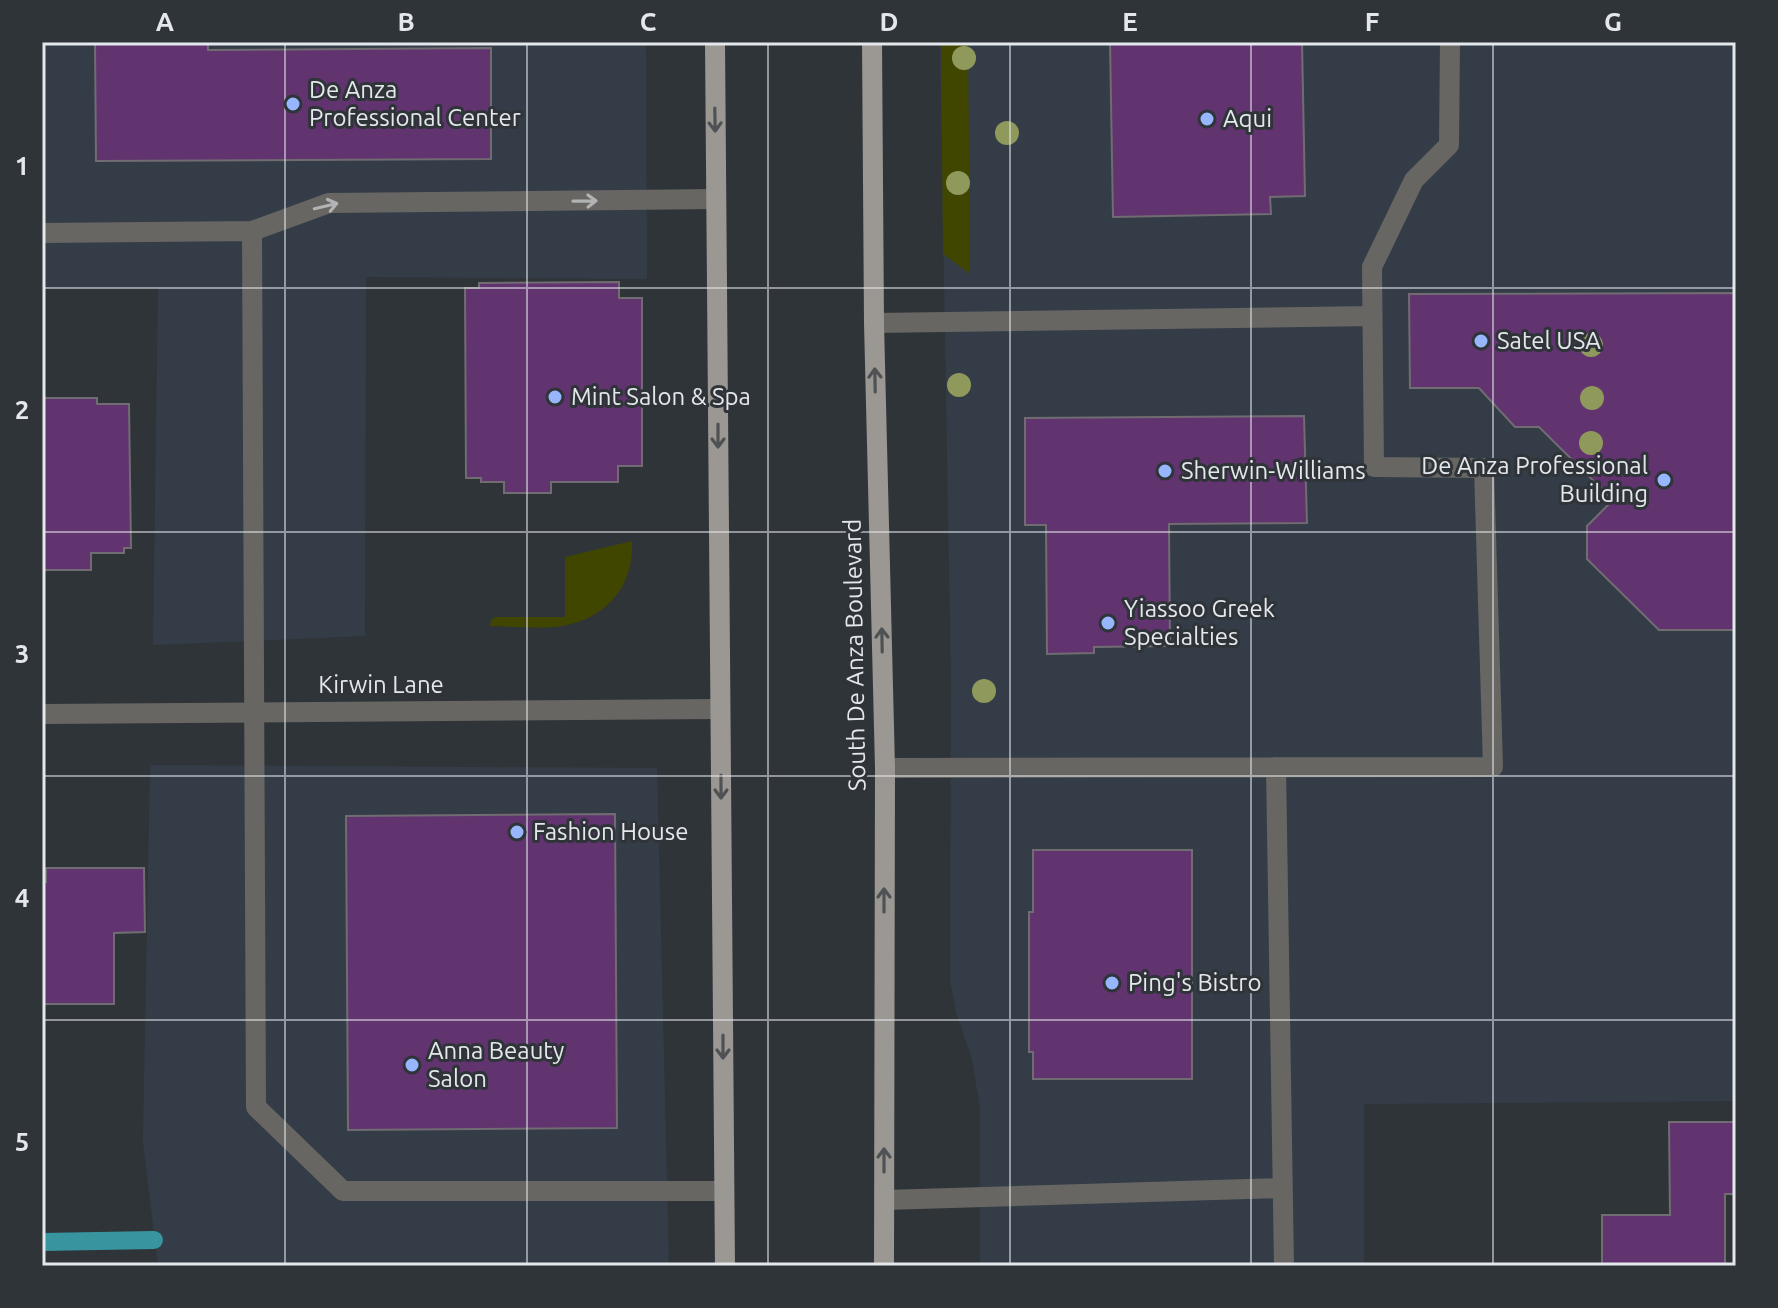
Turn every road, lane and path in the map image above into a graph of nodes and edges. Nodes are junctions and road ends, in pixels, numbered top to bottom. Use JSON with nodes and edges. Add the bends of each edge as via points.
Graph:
{"nodes":[{"id":1,"x":715,"y":42,"type":"edge"},
{"id":2,"x":872,"y":42,"type":"edge"},
{"id":3,"x":1450,"y":42,"type":"edge"},
{"id":4,"x":716,"y":199,"type":"junction"},
{"id":5,"x":252,"y":231,"type":"junction"},
{"id":6,"x":42,"y":233,"type":"edge"},
{"id":7,"x":1372,"y":316,"type":"junction"},
{"id":8,"x":874,"y":323,"type":"junction"},
{"id":9,"x":720,"y":709,"type":"junction"},
{"id":10,"x":255,"y":712,"type":"junction"},
{"id":11,"x":42,"y":714,"type":"edge"},
{"id":12,"x":1276,"y":767,"type":"junction"},
{"id":13,"x":885,"y":768,"type":"junction"},
{"id":14,"x":1282,"y":1188,"type":"junction"},
{"id":15,"x":724,"y":1191,"type":"junction"},
{"id":16,"x":884,"y":1200,"type":"junction"},
{"id":17,"x":725,"y":1266,"type":"edge"},
{"id":18,"x":884,"y":1266,"type":"edge"},
{"id":19,"x":1284,"y":1266,"type":"edge"}],
"edges":[{"from":1,"to":4,"type":"main road","one_way":true},
{"from":2,"to":8,"type":"main road","name":"South De Anza Boulevard"},
{"from":3,"to":7,"type":"street","via":[[1449,145],[1414,180],[1372,267]]},
{"from":5,"to":4,"type":"street","one_way":true,"via":[[329,203]]},
{"from":4,"to":9,"type":"main road","one_way":true},
{"from":5,"to":6,"type":"street"},
{"from":5,"to":10,"type":"street"},
{"from":7,"to":8,"type":"street"},
{"from":7,"to":12,"type":"street","via":[[1374,467],[1484,468],[1493,767]]},
{"from":13,"to":8,"type":"main road","name":"South De Anza Boulevard","one_way":true},
{"from":9,"to":10,"type":"street","name":"Kirwin Lane"},
{"from":9,"to":15,"type":"main road","one_way":true},
{"from":10,"to":11,"type":"street","name":"Kirwin Lane"},
{"from":10,"to":15,"type":"street","via":[[256,1107],[343,1191]]},
{"from":12,"to":13,"type":"street"},
{"from":12,"to":14,"type":"street"},
{"from":16,"to":13,"type":"main road","name":"South De Anza Boulevard","one_way":true},
{"from":14,"to":16,"type":"street"},
{"from":14,"to":19,"type":"street"},
{"from":15,"to":17,"type":"main road"},
{"from":16,"to":18,"type":"main road","name":"South De Anza Boulevard"}]}
